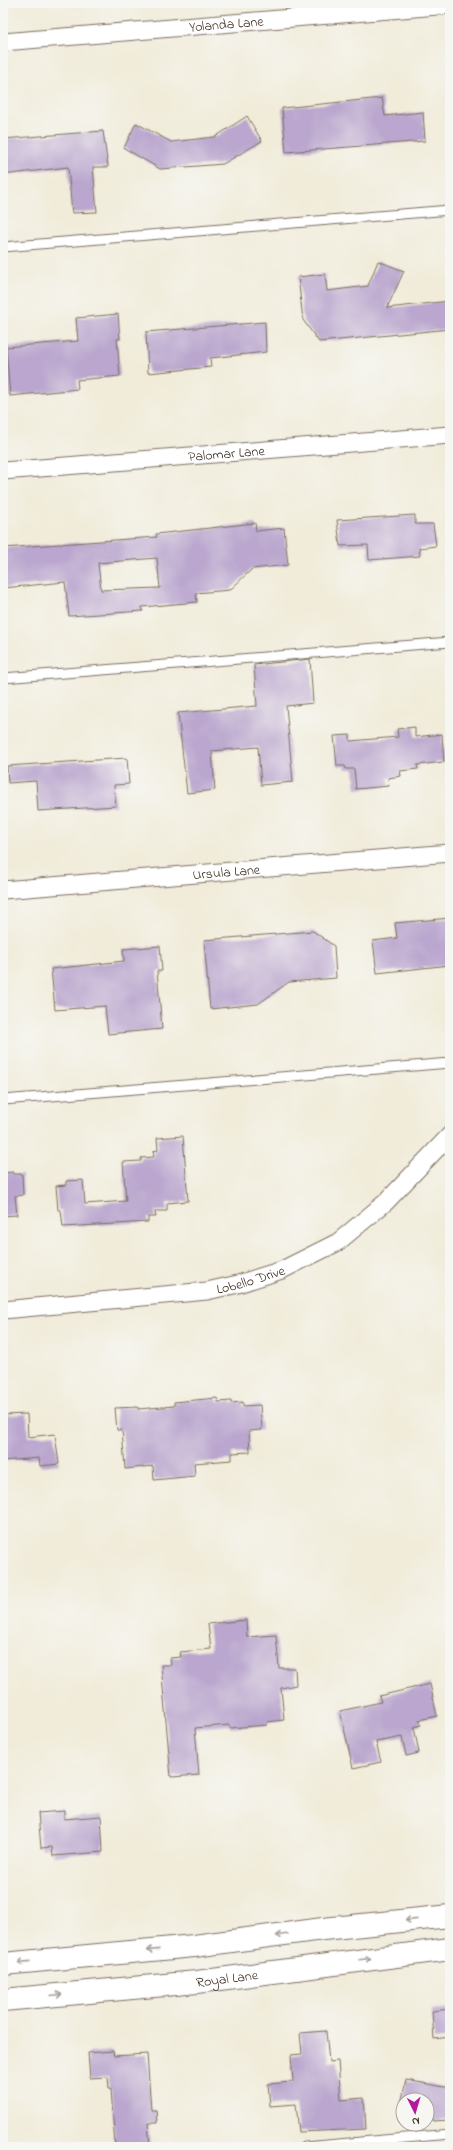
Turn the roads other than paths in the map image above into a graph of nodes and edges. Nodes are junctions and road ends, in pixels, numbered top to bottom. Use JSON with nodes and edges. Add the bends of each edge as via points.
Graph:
{"nodes":[{"id":1,"x":450,"y":5,"type":"edge"},
{"id":2,"x":3,"y":42,"type":"edge"},
{"id":3,"x":450,"y":210,"type":"edge"},
{"id":4,"x":3,"y":247,"type":"edge"},
{"id":5,"x":450,"y":435,"type":"edge"},
{"id":6,"x":3,"y":471,"type":"edge"},
{"id":7,"x":450,"y":642,"type":"edge"},
{"id":8,"x":3,"y":678,"type":"edge"},
{"id":9,"x":450,"y":853,"type":"edge"},
{"id":10,"x":3,"y":890,"type":"edge"},
{"id":11,"x":450,"y":1063,"type":"edge"},
{"id":12,"x":3,"y":1100,"type":"edge"},
{"id":13,"x":450,"y":1135,"type":"edge"},
{"id":14,"x":3,"y":1310,"type":"edge"},
{"id":15,"x":450,"y":1916,"type":"edge"},
{"id":16,"x":323,"y":1929,"type":"junction"},
{"id":17,"x":450,"y":1949,"type":"edge"},
{"id":18,"x":326,"y":1963,"type":"junction"},
{"id":19,"x":3,"y":1964,"type":"edge"},
{"id":20,"x":3,"y":2000,"type":"edge"},
{"id":21,"x":450,"y":2134,"type":"edge"},
{"id":22,"x":305,"y":2147,"type":"edge"}],
"edges":[{"from":1,"to":2,"type":"street","name":"Yolanda Lane"},
{"from":3,"to":4,"type":"lane"},
{"from":5,"to":6,"type":"street","name":"Palomar Lane"},
{"from":7,"to":8,"type":"lane"},
{"from":9,"to":10,"type":"street","name":"Ursula Lane"},
{"from":11,"to":12,"type":"lane"},
{"from":13,"to":14,"type":"street","name":"Lobello Drive","via":[[386,1202],[338,1242],[282,1270],[207,1291]]},
{"from":15,"to":16,"type":"main road","one_way":true},
{"from":16,"to":18,"type":"main road"},
{"from":16,"to":19,"type":"main road","one_way":true,"via":[[194,1946]]},
{"from":18,"to":17,"type":"main road","name":"Royal Lane","one_way":true},
{"from":20,"to":18,"type":"main road","name":"Royal Lane","one_way":true,"via":[[197,1982]]},
{"from":21,"to":22,"type":"lane"}]}
